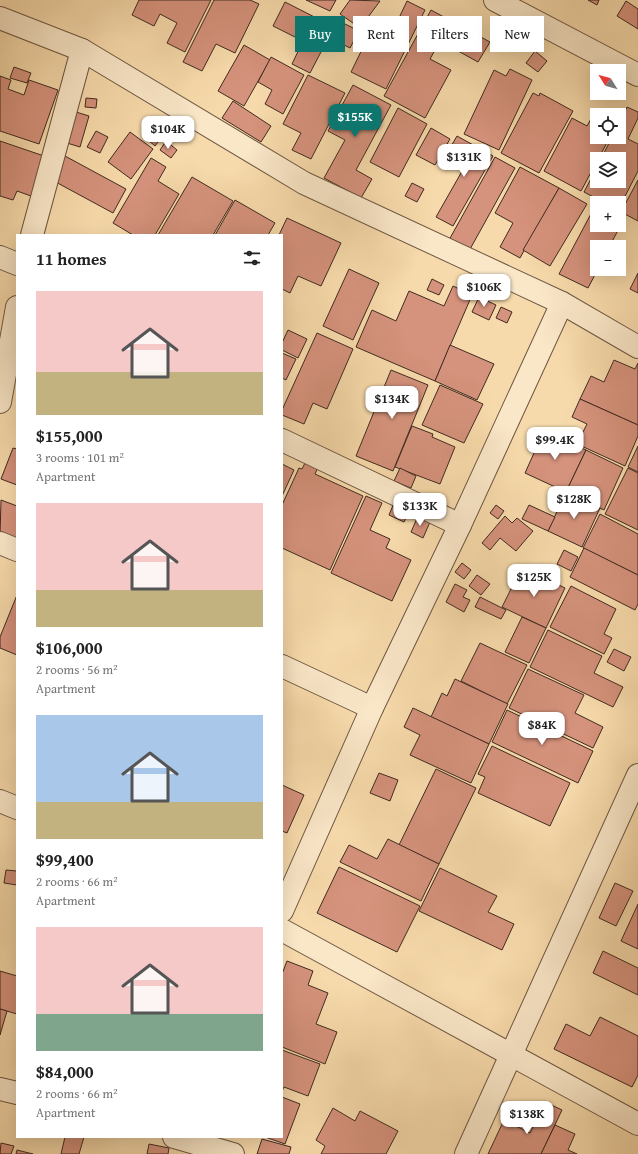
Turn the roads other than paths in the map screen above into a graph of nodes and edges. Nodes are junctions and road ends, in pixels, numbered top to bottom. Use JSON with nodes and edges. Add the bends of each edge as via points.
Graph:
{"nodes":[{"id":1,"x":495,"y":0,"type":"edge"},
{"id":2,"x":0,"y":18,"type":"edge"},
{"id":3,"x":82,"y":50,"type":"junction"},
{"id":4,"x":638,"y":75,"type":"edge"},
{"id":5,"x":32,"y":234,"type":"edge"},
{"id":6,"x":0,"y":257,"type":"edge"},
{"id":7,"x":16,"y":264,"type":"edge"},
{"id":8,"x":562,"y":303,"type":"junction"},
{"id":9,"x":16,"y":317,"type":"edge"},
{"id":10,"x":14,"y":337,"type":"edge"},
{"id":11,"x":638,"y":347,"type":"edge"},
{"id":12,"x":0,"y":402,"type":"edge"},
{"id":13,"x":283,"y":440,"type":"edge"},
{"id":14,"x":460,"y":525,"type":"junction"},
{"id":15,"x":0,"y":543,"type":"edge"},
{"id":16,"x":16,"y":550,"type":"edge"},
{"id":17,"x":283,"y":666,"type":"edge"},
{"id":18,"x":372,"y":708,"type":"junction"},
{"id":19,"x":638,"y":776,"type":"edge"},
{"id":20,"x":0,"y":801,"type":"edge"},
{"id":21,"x":16,"y":808,"type":"edge"},
{"id":22,"x":283,"y":910,"type":"edge"},
{"id":23,"x":283,"y":931,"type":"edge"},
{"id":24,"x":510,"y":1056,"type":"junction"},
{"id":25,"x":0,"y":1089,"type":"edge"},
{"id":26,"x":16,"y":1094,"type":"edge"},
{"id":27,"x":638,"y":1124,"type":"edge"},
{"id":28,"x":177,"y":1138,"type":"edge"},
{"id":29,"x":233,"y":1154,"type":"edge"},
{"id":30,"x":466,"y":1154,"type":"edge"}],
"edges":[{"from":1,"to":4,"type":"street"},
{"from":2,"to":3,"type":"street"},
{"from":3,"to":5,"type":"street"},
{"from":3,"to":8,"type":"street","via":[[304,183]]},
{"from":6,"to":7,"type":"street"},
{"from":8,"to":11,"type":"street"},
{"from":8,"to":14,"type":"street"},
{"from":9,"to":10,"type":"street"},
{"from":10,"to":12,"type":"street"},
{"from":13,"to":14,"type":"street"},
{"from":14,"to":18,"type":"street"},
{"from":15,"to":16,"type":"street"},
{"from":17,"to":18,"type":"street"},
{"from":18,"to":22,"type":"street"},
{"from":19,"to":24,"type":"street"},
{"from":20,"to":21,"type":"street"},
{"from":23,"to":24,"type":"street"},
{"from":24,"to":27,"type":"street"},
{"from":24,"to":30,"type":"street"},
{"from":25,"to":26,"type":"street"},
{"from":28,"to":29,"type":"street"}]}
